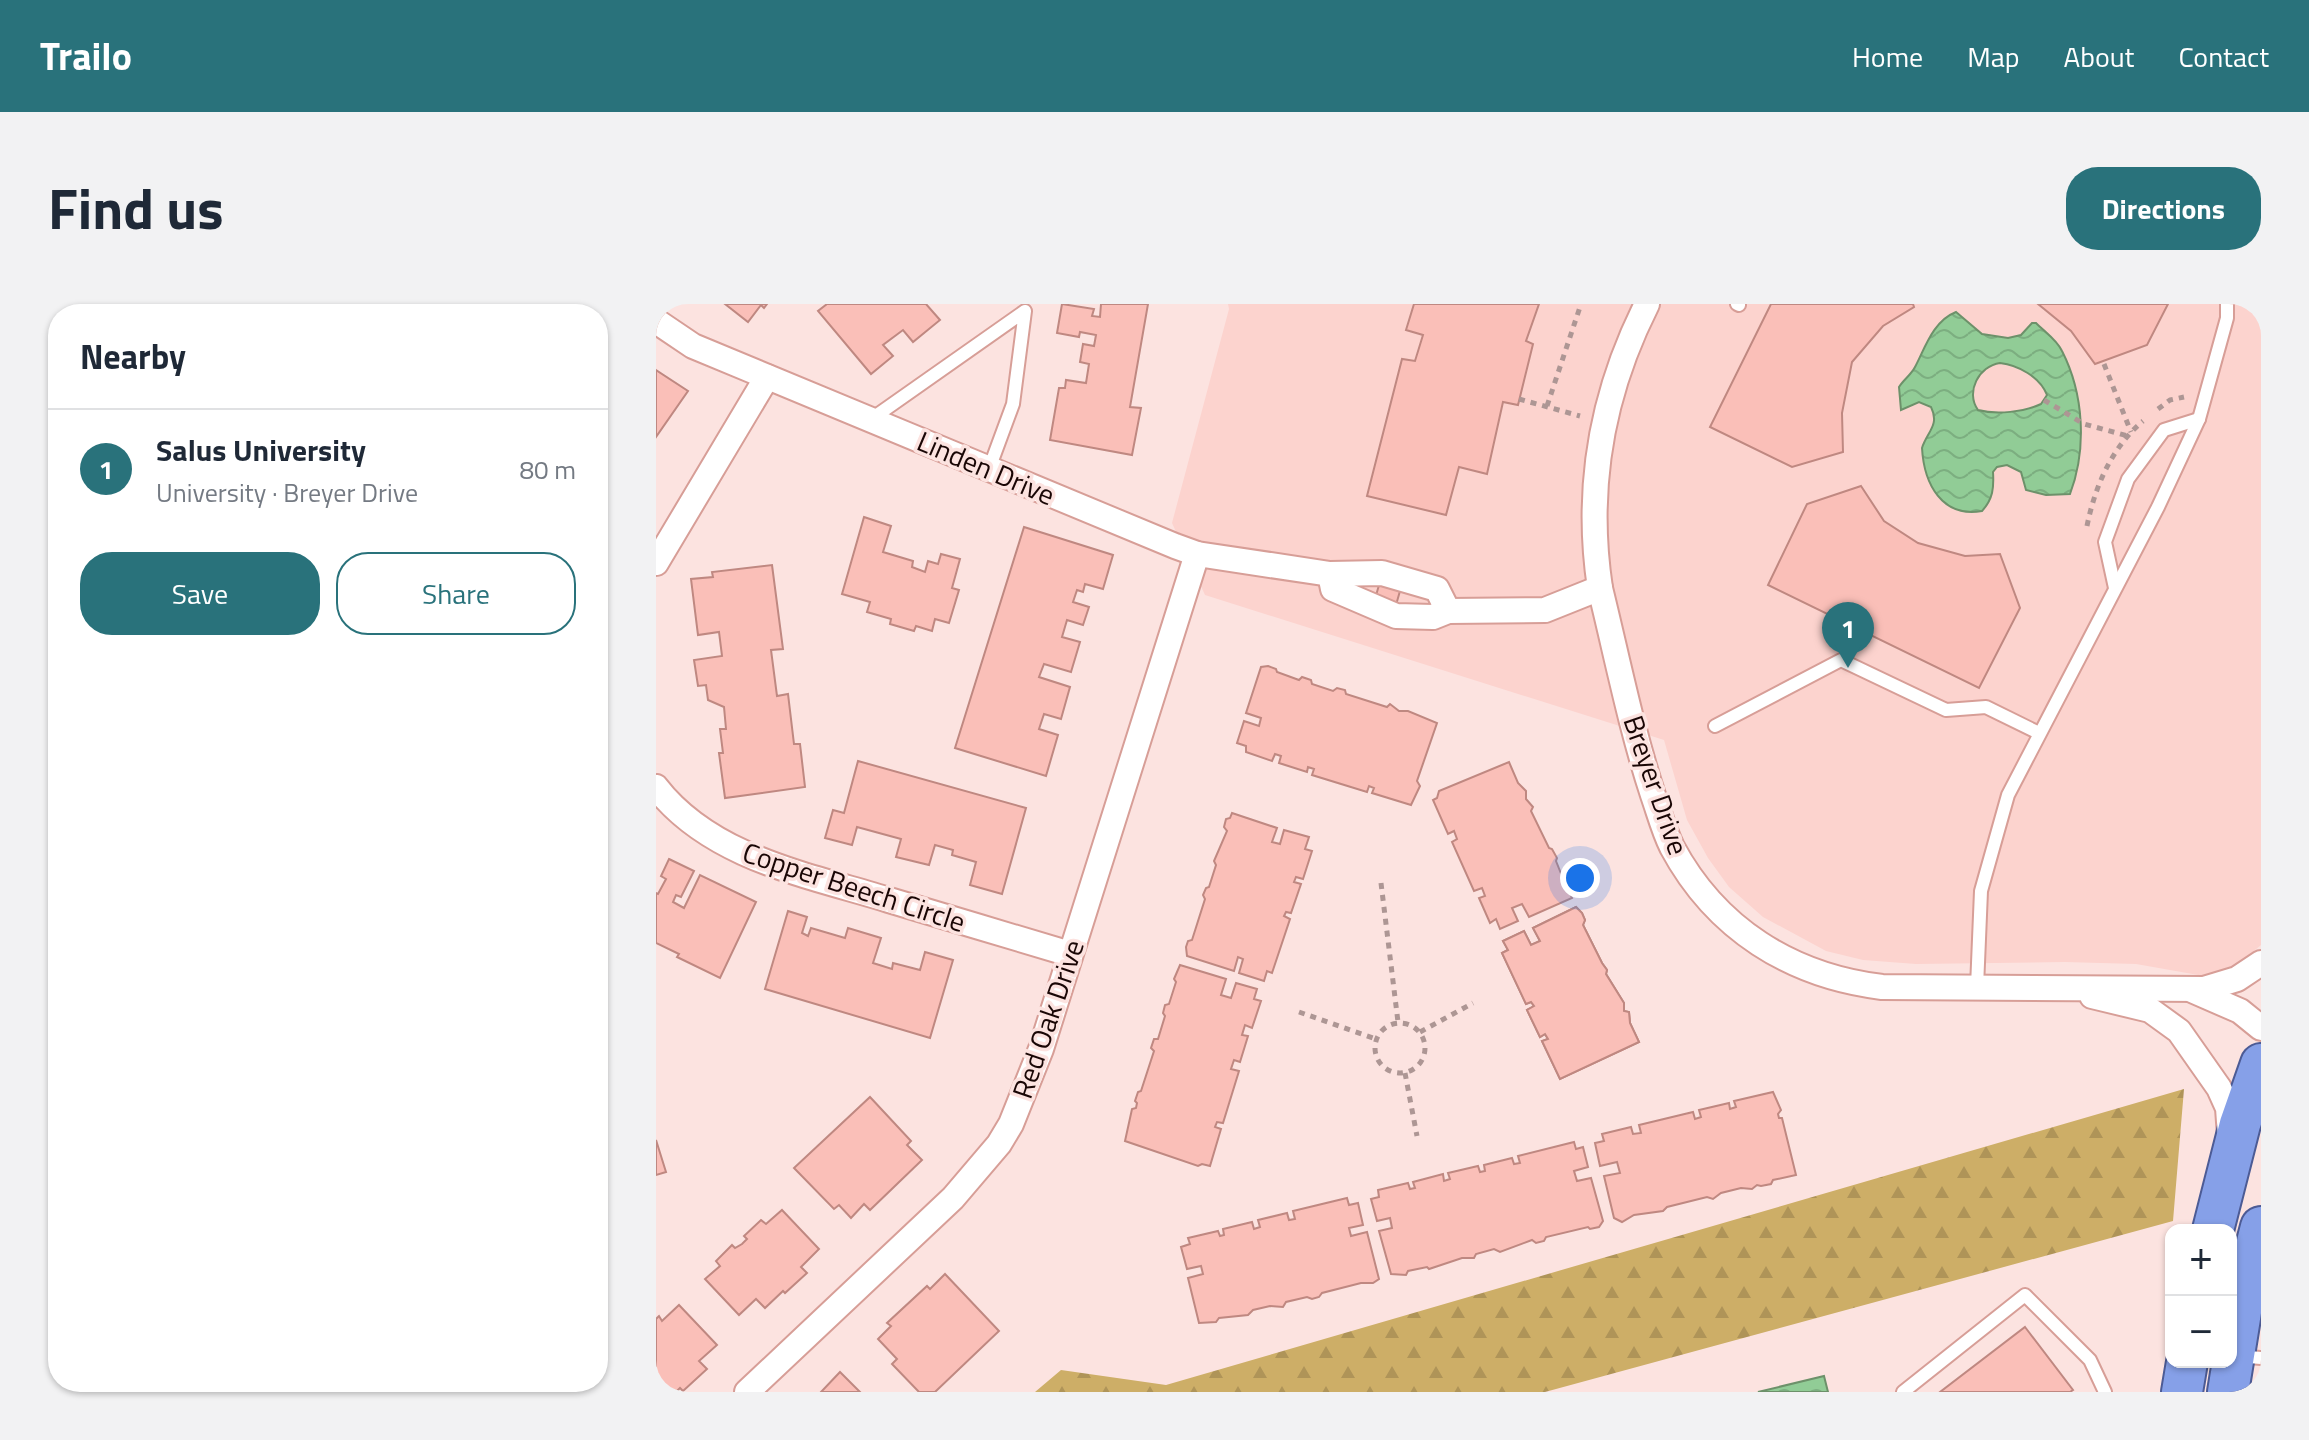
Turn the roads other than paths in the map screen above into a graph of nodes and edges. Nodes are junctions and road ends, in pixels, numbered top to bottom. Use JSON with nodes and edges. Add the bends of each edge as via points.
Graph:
{"nodes":[{"id":1,"x":1647,"y":304,"type":"edge"},
{"id":2,"x":2227,"y":304,"type":"edge"},
{"id":3,"x":1026,"y":308,"type":"edge"},
{"id":4,"x":656,"y":321,"type":"edge"},
{"id":5,"x":767,"y":377,"type":"junction"},
{"id":6,"x":2199,"y":419,"type":"junction"},
{"id":7,"x":870,"y":420,"type":"junction"},
{"id":8,"x":989,"y":469,"type":"junction"},
{"id":9,"x":1197,"y":554,"type":"junction"},
{"id":10,"x":656,"y":563,"type":"edge"},
{"id":11,"x":1330,"y":574,"type":"junction"},
{"id":12,"x":1600,"y":588,"type":"junction"},
{"id":13,"x":2115,"y":588,"type":"junction"},
{"id":14,"x":1448,"y":611,"type":"junction"},
{"id":15,"x":1715,"y":726,"type":"dead end"},
{"id":16,"x":2039,"y":733,"type":"junction"},
{"id":17,"x":656,"y":787,"type":"edge"},
{"id":18,"x":1070,"y":954,"type":"junction"},
{"id":19,"x":2261,"y":963,"type":"edge"},
{"id":20,"x":1977,"y":987,"type":"junction"},
{"id":21,"x":2054,"y":987,"type":"junction"},
{"id":22,"x":2188,"y":988,"type":"junction"},
{"id":23,"x":2261,"y":1028,"type":"edge"},
{"id":24,"x":2261,"y":1064,"type":"edge"},
{"id":25,"x":2232,"y":1156,"type":"junction"},
{"id":26,"x":2215,"y":1224,"type":"edge"},
{"id":27,"x":2261,"y":1227,"type":"edge"},
{"id":28,"x":2186,"y":1368,"type":"edge"},
{"id":29,"x":2241,"y":1369,"type":"edge"},
{"id":30,"x":747,"y":1392,"type":"edge"},
{"id":31,"x":1903,"y":1392,"type":"edge"},
{"id":32,"x":2105,"y":1392,"type":"edge"},
{"id":33,"x":2182,"y":1392,"type":"edge"}],
"edges":[{"from":1,"to":12,"type":"street","name":"Breyer Drive","via":[[1612,387],[1596,462],[1593,523]]},
{"from":2,"to":6,"type":"lane"},
{"from":3,"to":7,"type":"lane"},
{"from":3,"to":8,"type":"lane","via":[[1013,404]]},
{"from":4,"to":5,"type":"street","name":"Linden Drive","via":[[693,346]]},
{"from":5,"to":7,"type":"street","name":"Linden Drive"},
{"from":5,"to":10,"type":"street"},
{"from":6,"to":13,"type":"lane"},
{"from":6,"to":13,"type":"lane","via":[[2164,430],[2128,479],[2105,542]]},
{"from":7,"to":8,"type":"street","name":"Linden Drive"},
{"from":8,"to":9,"type":"street","name":"Linden Drive"},
{"from":9,"to":11,"type":"street","name":"Linden Drive"},
{"from":9,"to":18,"type":"street","name":"Red Oak Drive"},
{"from":11,"to":14,"type":"street","name":"Linden Drive","via":[[1382,573],[1437,589]]},
{"from":11,"to":14,"type":"street","via":[[1333,589],[1396,616],[1433,617]]},
{"from":12,"to":14,"type":"street","via":[[1545,610]]},
{"from":12,"to":20,"type":"street","name":"Breyer Drive","via":[[1642,762],[1666,832],[1714,909],[1782,958],[1831,977],[1882,987]]},
{"from":13,"to":16,"type":"lane"},
{"from":15,"to":16,"type":"lane","via":[[1841,660],[1946,710],[1986,707]]},
{"from":16,"to":20,"type":"lane","via":[[2008,795],[1981,891]]},
{"from":17,"to":18,"type":"street","name":"Copper Beech Circle","via":[[669,805],[717,840],[763,861]]},
{"from":18,"to":30,"type":"street","name":"Red Oak Drive","via":[[1030,1081],[999,1144],[953,1198]]},
{"from":19,"to":22,"type":"street","name":"Breyer Drive","via":[[2219,986]]},
{"from":20,"to":21,"type":"street","name":"Breyer Drive"},
{"from":21,"to":22,"type":"street","name":"Breyer Drive"},
{"from":21,"to":25,"type":"street","name":"Breyer Drive","via":[[2150,1010],[2179,1031],[2228,1108]]},
{"from":22,"to":23,"type":"street","name":"Breyer Drive","via":[[2240,1011]]},
{"from":24,"to":25,"type":"highway"},
{"from":25,"to":26,"type":"highway"},
{"from":27,"to":29,"type":"highway","via":[[2244,1293]]},
{"from":28,"to":33,"type":"highway"},
{"from":31,"to":32,"type":"lane","via":[[2025,1295],[2090,1360]]}]}
